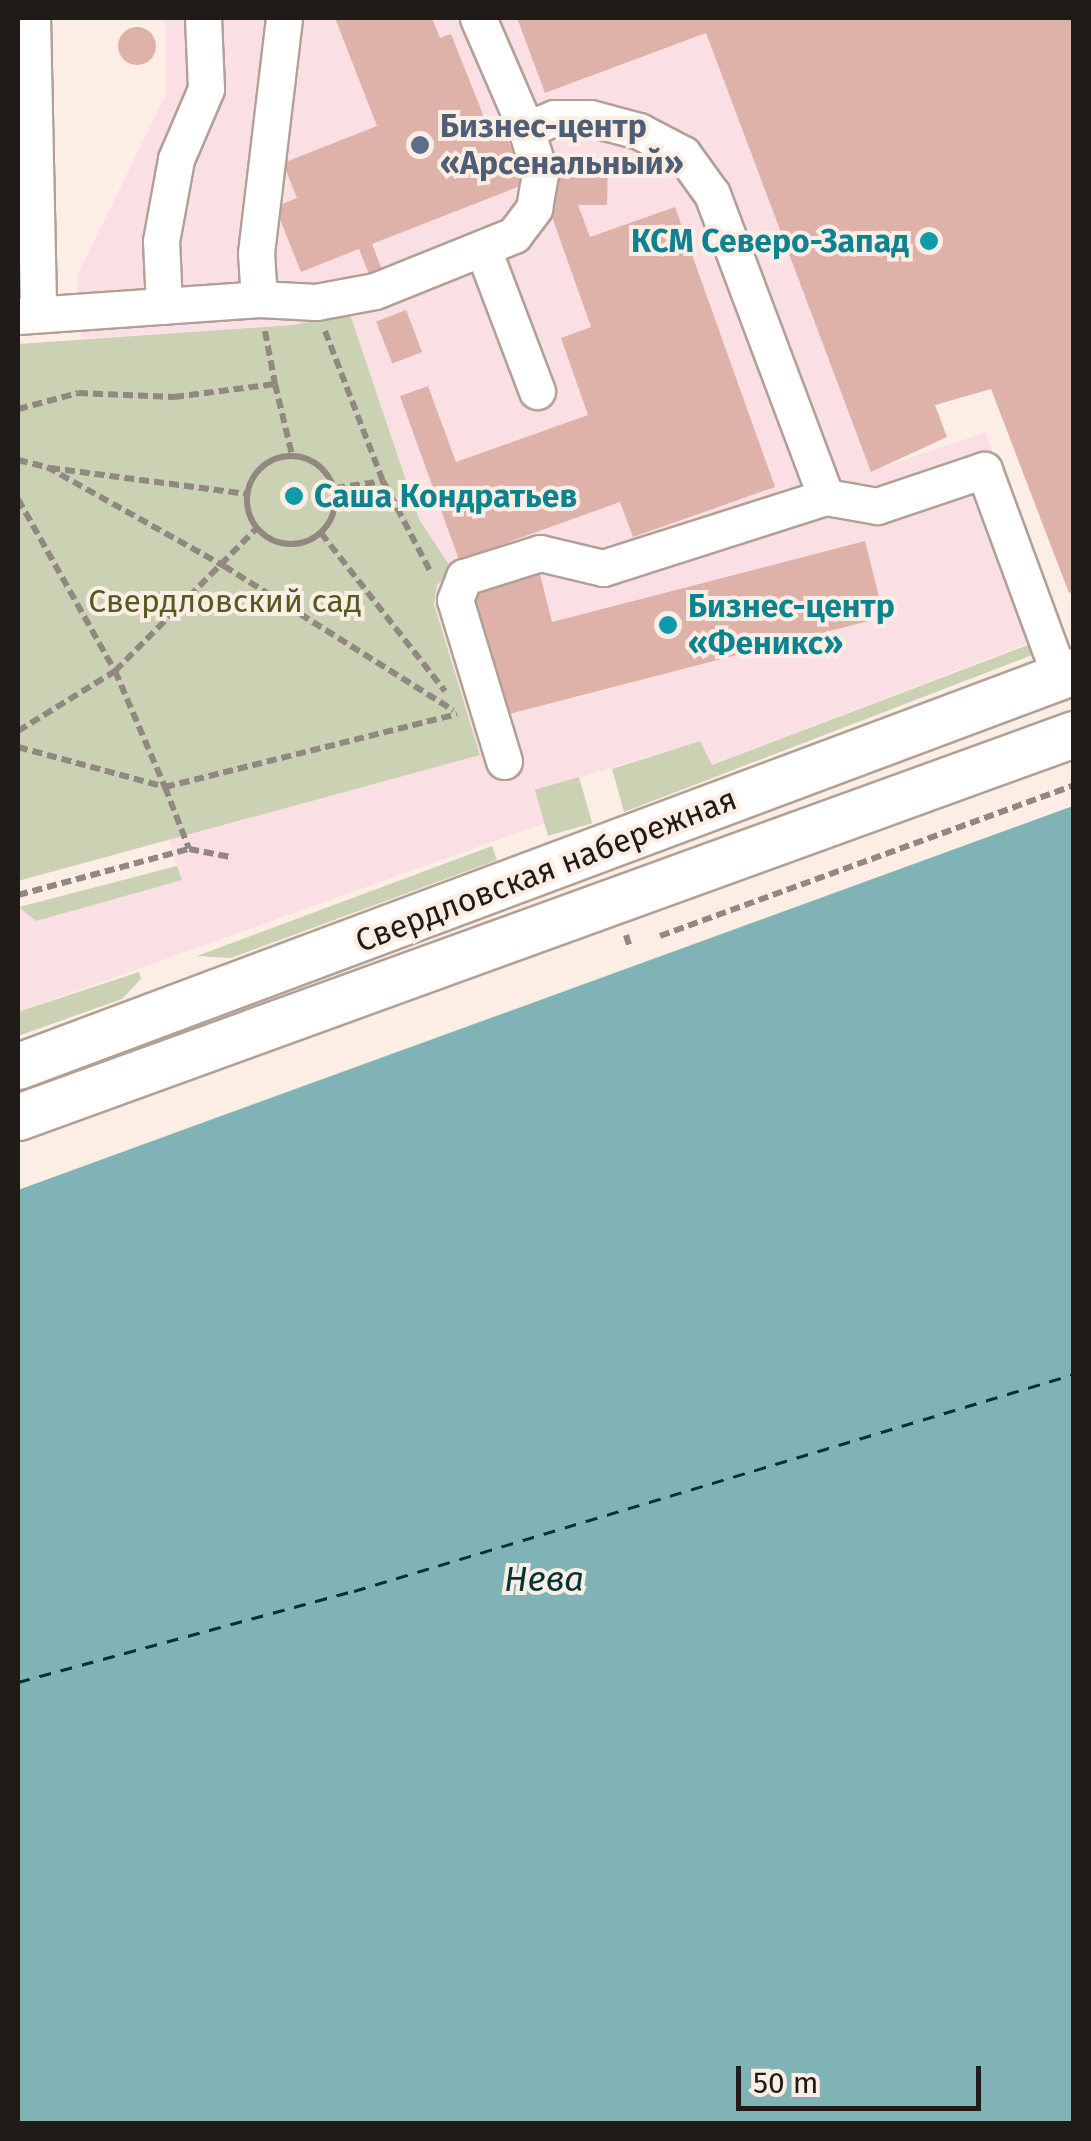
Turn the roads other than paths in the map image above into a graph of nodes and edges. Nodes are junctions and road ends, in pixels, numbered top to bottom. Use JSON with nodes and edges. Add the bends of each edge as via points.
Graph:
{"nodes":[{"id":1,"x":32,"y":18,"type":"edge"},
{"id":2,"x":203,"y":18,"type":"edge"},
{"id":3,"x":284,"y":18,"type":"edge"},
{"id":4,"x":478,"y":18,"type":"edge"},
{"id":5,"x":526,"y":129,"type":"junction"},
{"id":6,"x":482,"y":249,"type":"junction"},
{"id":7,"x":260,"y":299,"type":"junction"},
{"id":8,"x":164,"y":306,"type":"junction"},
{"id":9,"x":28,"y":315,"type":"edge"},
{"id":10,"x":537,"y":392,"type":"dead end"},
{"id":11,"x":826,"y":497,"type":"junction"},
{"id":12,"x":1067,"y":674,"type":"edge"},
{"id":13,"x":1074,"y":734,"type":"edge"},
{"id":14,"x":504,"y":761,"type":"dead end"},
{"id":15,"x":18,"y":1066,"type":"edge"},
{"id":16,"x":18,"y":1117,"type":"edge"}],
"edges":[{"from":1,"to":9,"type":"lane"},
{"from":2,"to":8,"type":"lane","via":[[206,89],[176,159],[161,241]]},
{"from":3,"to":7,"type":"lane","via":[[256,253]]},
{"from":4,"to":5,"type":"lane"},
{"from":5,"to":6,"type":"lane","via":[[540,174],[534,208],[514,235]]},
{"from":5,"to":11,"type":"lane","via":[[554,118],[590,118],[639,130],[682,154],[712,194]]},
{"from":6,"to":7,"type":"lane","via":[[376,291],[316,302]]},
{"from":6,"to":10,"type":"lane"},
{"from":7,"to":8,"type":"lane"},
{"from":8,"to":9,"type":"lane"},
{"from":11,"to":12,"type":"lane","via":[[877,506],[984,470]]},
{"from":11,"to":14,"type":"lane","via":[[603,568],[540,553],[464,577],[456,586]]},
{"from":12,"to":15,"type":"main road","name":"Свердловская набережная"},
{"from":13,"to":16,"type":"main road","name":"Свердловская набережная"}]}
